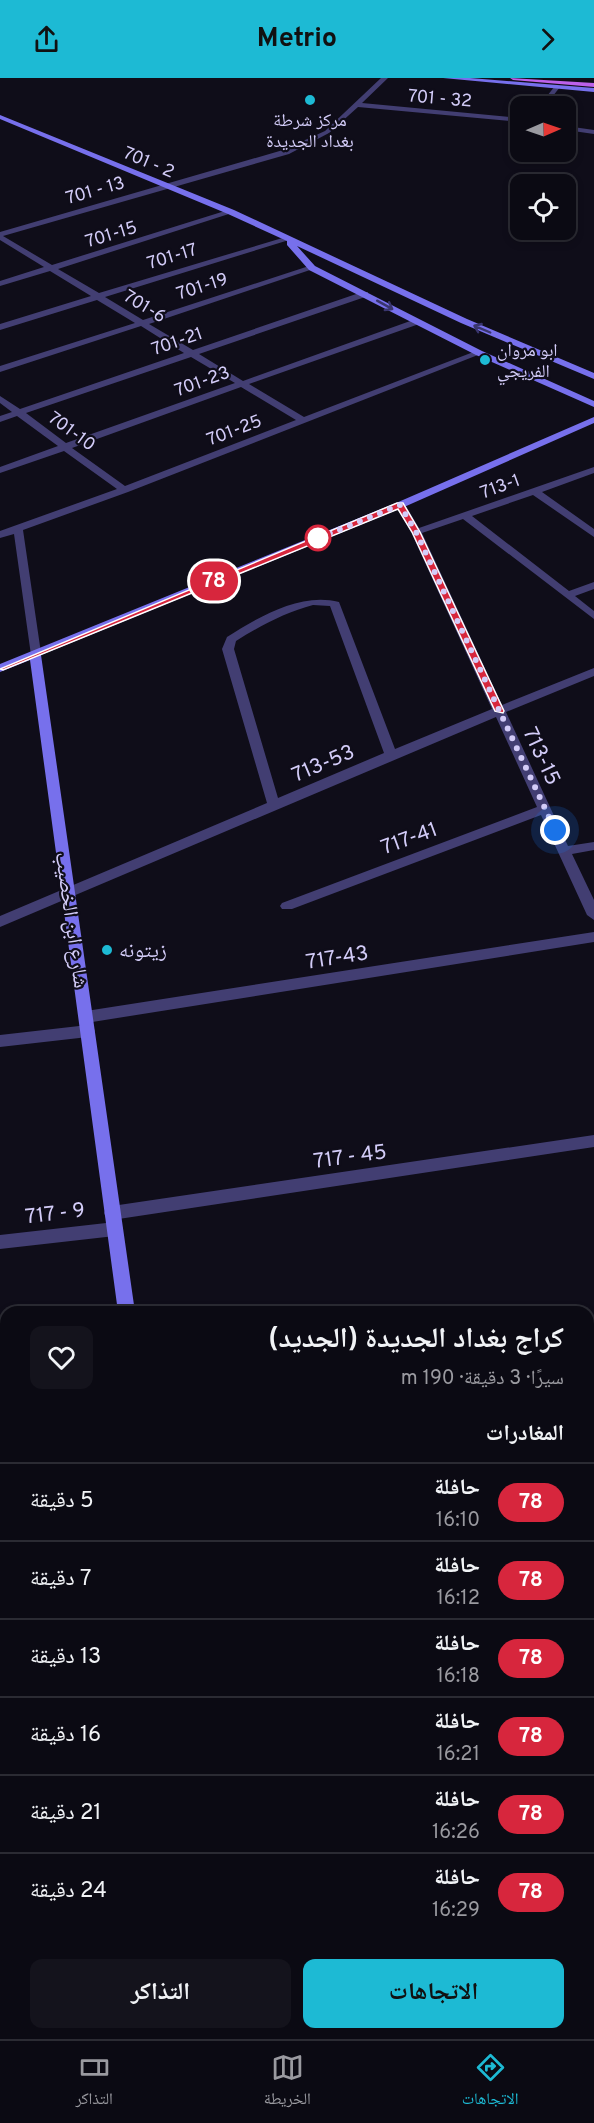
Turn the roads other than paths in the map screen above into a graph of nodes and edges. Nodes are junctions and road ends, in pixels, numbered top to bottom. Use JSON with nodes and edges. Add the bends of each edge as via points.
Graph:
{"nodes":[{"id":1,"x":386,"y":78,"type":"edge"},
{"id":2,"x":446,"y":78,"type":"edge"},
{"id":3,"x":513,"y":78,"type":"edge"},
{"id":4,"x":594,"y":85,"type":"edge"},
{"id":5,"x":557,"y":87,"type":"junction"},
{"id":6,"x":594,"y":90,"type":"edge"},
{"id":7,"x":550,"y":96,"type":"edge"},
{"id":8,"x":356,"y":105,"type":"junction"},
{"id":9,"x":0,"y":117,"type":"edge"},
{"id":10,"x":510,"y":119,"type":"edge"},
{"id":11,"x":576,"y":129,"type":"edge"},
{"id":12,"x":594,"y":132,"type":"edge"},
{"id":13,"x":166,"y":186,"type":"junction"},
{"id":14,"x":231,"y":212,"type":"junction"},
{"id":15,"x":0,"y":235,"type":"edge"},
{"id":16,"x":286,"y":238,"type":"junction"},
{"id":17,"x":51,"y":268,"type":"junction"},
{"id":18,"x":312,"y":268,"type":"junction"},
{"id":19,"x":0,"y":284,"type":"edge"},
{"id":20,"x":365,"y":294,"type":"junction"},
{"id":21,"x":98,"y":296,"type":"junction"},
{"id":22,"x":416,"y":322,"type":"junction"},
{"id":23,"x":142,"y":323,"type":"junction"},
{"id":24,"x":0,"y":327,"type":"edge"},
{"id":25,"x":510,"y":341,"type":"junction"},
{"id":26,"x":500,"y":345,"type":"dead end"},
{"id":27,"x":489,"y":349,"type":"dead end"},
{"id":28,"x":478,"y":353,"type":"junction"},
{"id":29,"x":192,"y":354,"type":"junction"},
{"id":30,"x":0,"y":369,"type":"edge"},
{"id":31,"x":594,"y":376,"type":"edge"},
{"id":32,"x":242,"y":384,"type":"junction"},
{"id":33,"x":0,"y":399,"type":"edge"},
{"id":34,"x":594,"y":404,"type":"edge"},
{"id":35,"x":19,"y":413,"type":"junction"},
{"id":36,"x":0,"y":419,"type":"edge"},
{"id":37,"x":594,"y":420,"type":"edge"},
{"id":38,"x":303,"y":421,"type":"junction"},
{"id":39,"x":65,"y":447,"type":"junction"},
{"id":40,"x":0,"y":470,"type":"edge"},
{"id":41,"x":594,"y":470,"type":"edge"},
{"id":42,"x":124,"y":490,"type":"junction"},
{"id":43,"x":534,"y":491,"type":"junction"},
{"id":44,"x":400,"y":505,"type":"junction"},
{"id":45,"x":466,"y":516,"type":"junction"},
{"id":46,"x":18,"y":528,"type":"junction"},
{"id":47,"x":416,"y":532,"type":"junction"},
{"id":48,"x":594,"y":534,"type":"edge"},
{"id":49,"x":0,"y":535,"type":"edge"},
{"id":50,"x":594,"y":585,"type":"edge"},
{"id":51,"x":568,"y":595,"type":"junction"},
{"id":52,"x":594,"y":616,"type":"edge"},
{"id":53,"x":35,"y":653,"type":"junction"},
{"id":54,"x":0,"y":669,"type":"edge"},
{"id":55,"x":593,"y":674,"type":"edge"},
{"id":56,"x":500,"y":711,"type":"junction"},
{"id":57,"x":391,"y":755,"type":"junction"},
{"id":58,"x":274,"y":805,"type":"junction"},
{"id":59,"x":545,"y":809,"type":"junction"},
{"id":60,"x":594,"y":846,"type":"edge"},
{"id":61,"x":564,"y":851,"type":"junction"},
{"id":62,"x":69,"y":894,"type":"junction"},
{"id":63,"x":287,"y":906,"type":"dead end"},
{"id":64,"x":594,"y":915,"type":"edge"},
{"id":65,"x":0,"y":922,"type":"edge"},
{"id":66,"x":594,"y":937,"type":"edge"},
{"id":67,"x":86,"y":1024,"type":"junction"},
{"id":68,"x":0,"y":1041,"type":"edge"},
{"id":69,"x":594,"y":1141,"type":"edge"},
{"id":70,"x":113,"y":1221,"type":"junction"},
{"id":71,"x":0,"y":1242,"type":"edge"},
{"id":72,"x":125,"y":1306,"type":"edge"}],
"edges":[{"from":1,"to":8,"type":"street","name":"701 - 13"},
{"from":2,"to":5,"type":"street"},
{"from":3,"to":4,"type":"main road"},
{"from":5,"to":6,"type":"street"},
{"from":5,"to":7,"type":"street"},
{"from":8,"to":10,"type":"street","name":"701 - 32"},
{"from":8,"to":13,"type":"street","name":"701 - 13","via":[[327,132],[286,152]]},
{"from":9,"to":13,"type":"street","name":"701 - 2"},
{"from":11,"to":12,"type":"street"},
{"from":13,"to":14,"type":"street","name":"701 - 2"},
{"from":13,"to":15,"type":"street","name":"701 - 13"},
{"from":14,"to":16,"type":"street","name":"701 - 2"},
{"from":14,"to":17,"type":"street","name":"701-15"},
{"from":15,"to":17,"type":"street","name":"701-6"},
{"from":16,"to":18,"type":"street"},
{"from":16,"to":21,"type":"street","name":"701-17"},
{"from":25,"to":16,"type":"street","name":"701 - 2","one_way":true},
{"from":17,"to":19,"type":"street","name":"701-15"},
{"from":17,"to":21,"type":"street","name":"701-6"},
{"from":18,"to":20,"type":"street"},
{"from":18,"to":23,"type":"street","name":"701-19"},
{"from":20,"to":22,"type":"street","one_way":true},
{"from":20,"to":29,"type":"street","name":"701-21"},
{"from":21,"to":23,"type":"street","name":"701-6"},
{"from":21,"to":24,"type":"street","name":"701-17"},
{"from":22,"to":28,"type":"street"},
{"from":22,"to":32,"type":"street","name":"701-23"},
{"from":23,"to":29,"type":"street","name":"701-6"},
{"from":23,"to":30,"type":"street","name":"701-19"},
{"from":25,"to":26,"type":"street"},
{"from":25,"to":31,"type":"street","name":"701 - 2"},
{"from":27,"to":28,"type":"street"},
{"from":28,"to":34,"type":"street"},
{"from":28,"to":38,"type":"street","name":"701-25"},
{"from":29,"to":32,"type":"street","name":"701-6"},
{"from":29,"to":35,"type":"street","name":"701-21"},
{"from":32,"to":38,"type":"street","name":"701-6"},
{"from":32,"to":39,"type":"street","name":"701-23"},
{"from":33,"to":35,"type":"street","name":"701-10"},
{"from":35,"to":36,"type":"street","name":"701-21"},
{"from":35,"to":39,"type":"street","name":"701-10"},
{"from":37,"to":44,"type":"street"},
{"from":38,"to":42,"type":"street","name":"701-25"},
{"from":39,"to":40,"type":"street","name":"701-23"},
{"from":39,"to":42,"type":"street","name":"701-10"},
{"from":41,"to":43,"type":"street","name":"713-1"},
{"from":42,"to":46,"type":"street","name":"701-25"},
{"from":43,"to":45,"type":"street","name":"713-1"},
{"from":43,"to":48,"type":"street"},
{"from":44,"to":47,"type":"street","name":"713-15"},
{"from":44,"to":53,"type":"street"},
{"from":45,"to":47,"type":"street","name":"713-1"},
{"from":45,"to":51,"type":"street"},
{"from":46,"to":49,"type":"street","name":"701-25"},
{"from":46,"to":53,"type":"street","name":"شارع ابن الخصيب"},
{"from":47,"to":56,"type":"street","name":"713-15"},
{"from":50,"to":51,"type":"street"},
{"from":51,"to":52,"type":"street"},
{"from":53,"to":54,"type":"street"},
{"from":53,"to":62,"type":"street","name":"شارع ابن الخصيب"},
{"from":55,"to":56,"type":"street","name":"713-53"},
{"from":56,"to":57,"type":"street","name":"713-53"},
{"from":56,"to":59,"type":"street","name":"713-15"},
{"from":57,"to":58,"type":"street","name":"713-53"},
{"from":57,"to":58,"type":"street","via":[[335,604],[312,600],[241,633],[231,639],[228,649]]},
{"from":58,"to":62,"type":"street","name":"713-53"},
{"from":59,"to":61,"type":"street","name":"713-15"},
{"from":59,"to":63,"type":"street","name":"717-41"},
{"from":60,"to":61,"type":"street"},
{"from":61,"to":64,"type":"street","name":"713-15"},
{"from":62,"to":65,"type":"street","name":"713-53"},
{"from":62,"to":67,"type":"street","name":"شارع ابن الخصيب"},
{"from":66,"to":67,"type":"street","name":"717-43"},
{"from":67,"to":68,"type":"street","name":"717-43"},
{"from":67,"to":70,"type":"street","name":"شارع ابن الخصيب"},
{"from":69,"to":70,"type":"street","name":"717 - 45"},
{"from":70,"to":71,"type":"street","name":"717 - 9"},
{"from":70,"to":72,"type":"street","name":"شارع ابن الخصيب"}]}
